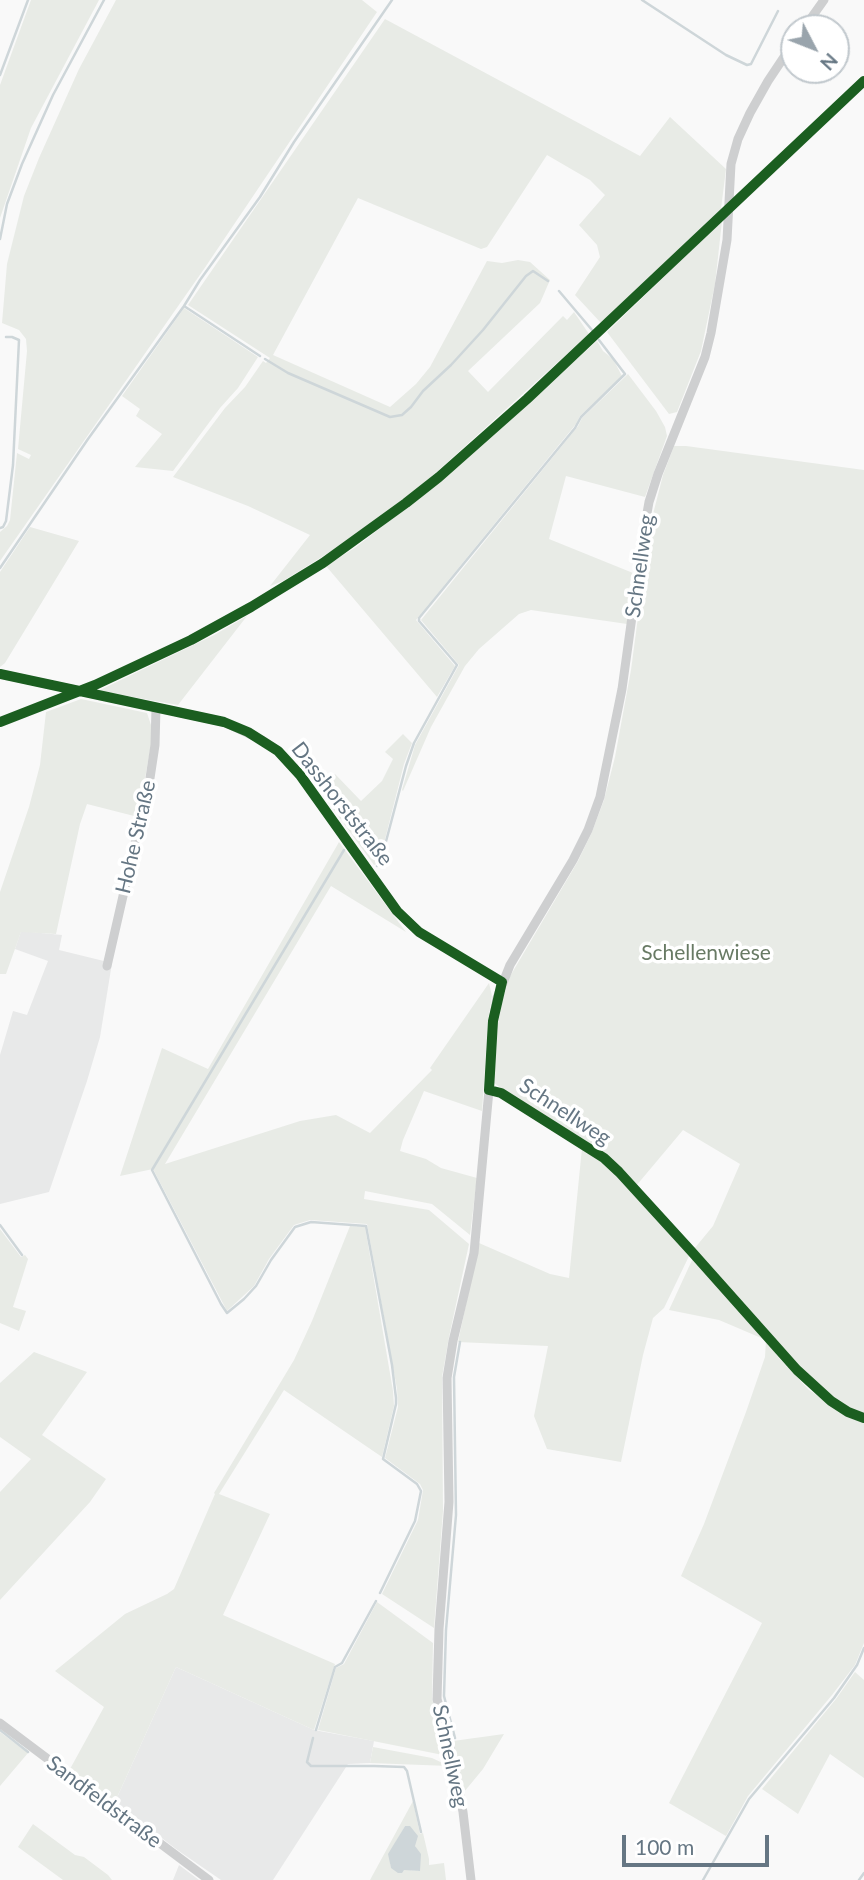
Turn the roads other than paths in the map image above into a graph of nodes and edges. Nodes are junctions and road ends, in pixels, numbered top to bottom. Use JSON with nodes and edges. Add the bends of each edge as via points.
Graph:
{"nodes":[{"id":1,"x":780,"y":63,"type":"edge"},
{"id":2,"x":0,"y":674,"type":"edge"},
{"id":3,"x":156,"y":708,"type":"junction"},
{"id":4,"x":107,"y":966,"type":"dead end"},
{"id":5,"x":502,"y":982,"type":"junction"},
{"id":6,"x":489,"y":1090,"type":"junction"},
{"id":7,"x":692,"y":1252,"type":"dead end"},
{"id":8,"x":0,"y":1723,"type":"edge"},
{"id":9,"x":209,"y":1880,"type":"edge"},
{"id":10,"x":471,"y":1880,"type":"edge"}],
"edges":[{"from":1,"to":5,"type":"street","name":"Schnellweg","via":[[750,113],[731,164],[727,240],[711,333],[649,502],[622,689],[600,797],[573,860]]},
{"from":2,"to":3,"type":"street","name":"Dasshorststraße"},
{"from":3,"to":4,"type":"street","name":"Hohe Straße","via":[[150,778]]},
{"from":3,"to":5,"type":"street","name":"Dasshorststraße","via":[[223,722],[278,751],[397,911],[419,932]]},
{"from":5,"to":6,"type":"street","name":"Schnellweg","via":[[493,1021]]},
{"from":6,"to":7,"type":"street","name":"Schnellweg","via":[[501,1093],[604,1158]]},
{"from":6,"to":10,"type":"street","name":"Schnellweg","via":[[474,1253],[447,1378],[449,1502],[437,1699],[453,1759]]},
{"from":8,"to":9,"type":"street","name":"Sandfeldstraße"}]}
